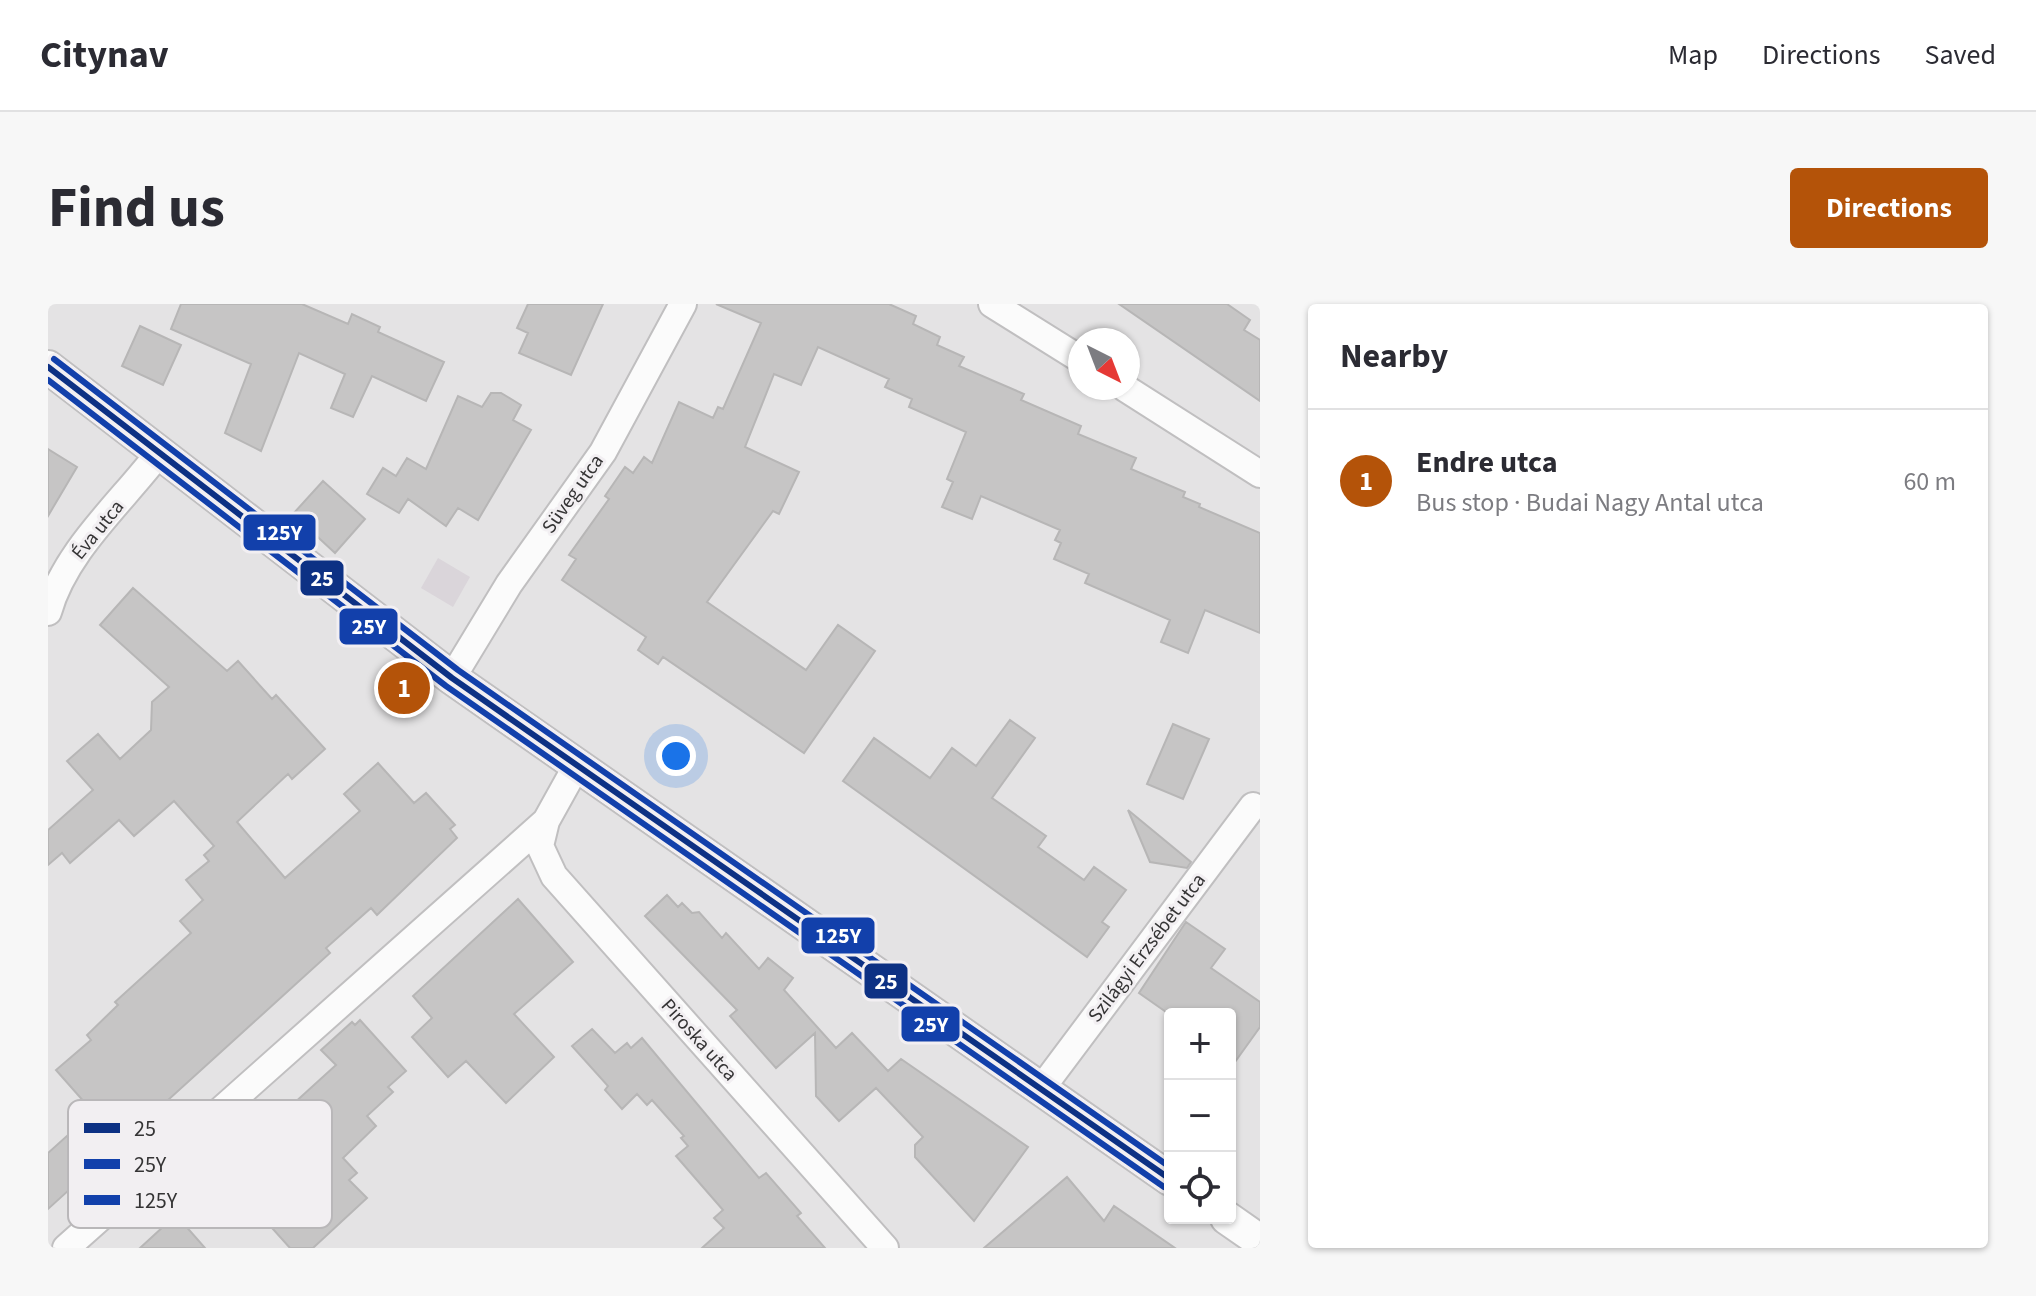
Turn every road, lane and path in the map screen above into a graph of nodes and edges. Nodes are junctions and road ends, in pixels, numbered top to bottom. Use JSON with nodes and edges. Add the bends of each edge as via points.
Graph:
{"nodes":[{"id":1,"x":683,"y":304,"type":"edge"},
{"id":2,"x":992,"y":304,"type":"edge"},
{"id":3,"x":1068,"y":352,"type":"edge"},
{"id":4,"x":48,"y":367,"type":"edge"},
{"id":5,"x":1140,"y":398,"type":"edge"},
{"id":6,"x":159,"y":453,"type":"junction"},
{"id":7,"x":1260,"y":474,"type":"edge"},
{"id":8,"x":48,"y":612,"type":"edge"},
{"id":9,"x":452,"y":678,"type":"junction"},
{"id":10,"x":576,"y":767,"type":"junction"},
{"id":11,"x":1253,"y":806,"type":"dead end"},
{"id":12,"x":546,"y":821,"type":"junction"},
{"id":13,"x":1041,"y":1089,"type":"junction"},
{"id":14,"x":232,"y":1100,"type":"edge"},
{"id":15,"x":1164,"y":1175,"type":"edge"},
{"id":16,"x":1236,"y":1224,"type":"edge"},
{"id":17,"x":88,"y":1228,"type":"edge"},
{"id":18,"x":1260,"y":1241,"type":"edge"},
{"id":19,"x":66,"y":1248,"type":"edge"},
{"id":20,"x":885,"y":1248,"type":"edge"}],
"edges":[{"from":1,"to":9,"type":"street","name":"Süveg utca","via":[[603,452],[509,584]]},
{"from":2,"to":3,"type":"street"},
{"from":4,"to":6,"type":"street"},
{"from":5,"to":7,"type":"street"},
{"from":6,"to":8,"type":"street","name":"Éva utca","via":[[66,570]]},
{"from":6,"to":9,"type":"street"},
{"from":9,"to":10,"type":"street"},
{"from":10,"to":12,"type":"street"},
{"from":10,"to":13,"type":"street"},
{"from":11,"to":13,"type":"street","name":"Szilágyi Erzsébet utca"},
{"from":12,"to":14,"type":"street"},
{"from":12,"to":20,"type":"street","name":"Piroska utca","via":[[540,846],[554,876]]},
{"from":13,"to":15,"type":"street"},
{"from":16,"to":18,"type":"street"},
{"from":17,"to":19,"type":"street"}]}
